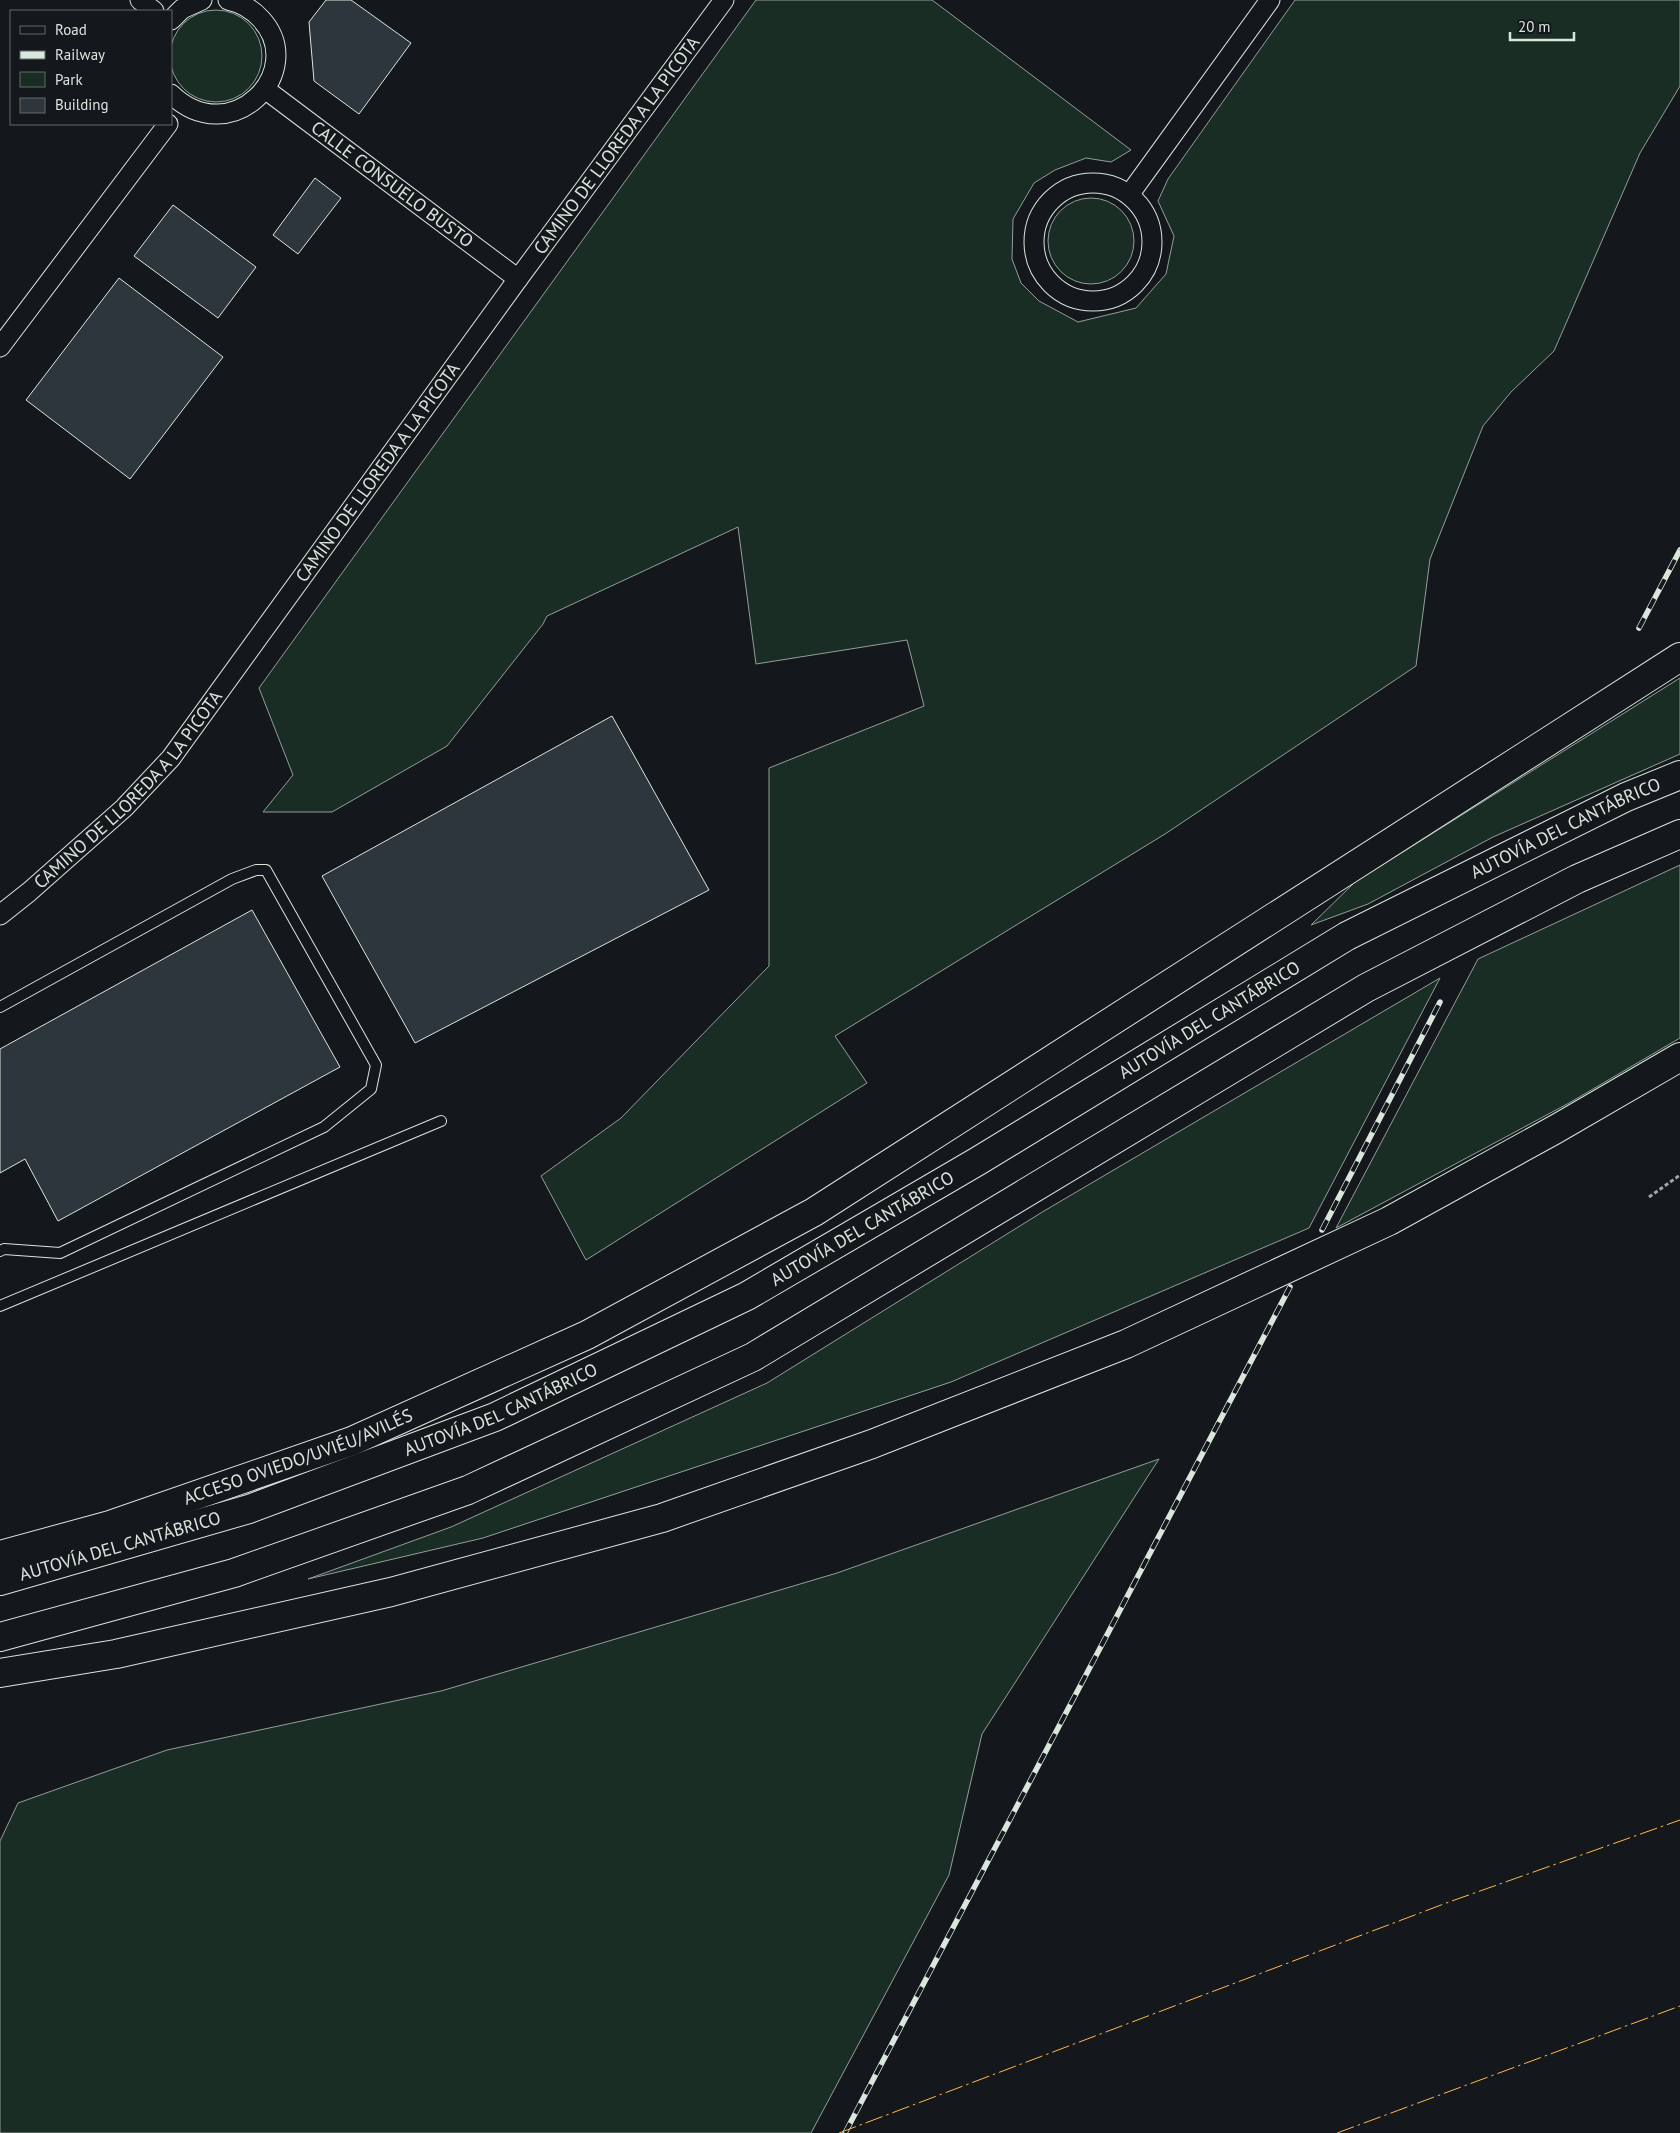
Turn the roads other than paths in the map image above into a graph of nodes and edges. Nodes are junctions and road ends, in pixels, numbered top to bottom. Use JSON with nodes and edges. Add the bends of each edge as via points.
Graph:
{"nodes":[{"id":1,"x":140,"y":0,"type":"edge"},
{"id":2,"x":202,"y":0,"type":"edge"},
{"id":3,"x":228,"y":0,"type":"edge"},
{"id":4,"x":724,"y":0,"type":"edge"},
{"id":5,"x":1270,"y":0,"type":"edge"},
{"id":6,"x":258,"y":6,"type":"edge"},
{"id":7,"x":153,"y":10,"type":"edge"},
{"id":8,"x":172,"y":19,"type":"edge"},
{"id":9,"x":265,"y":89,"type":"junction"},
{"id":10,"x":175,"y":106,"type":"edge"},
{"id":11,"x":167,"y":125,"type":"edge"},
{"id":12,"x":1129,"y":195,"type":"junction"},
{"id":13,"x":518,"y":279,"type":"junction"},
{"id":14,"x":0,"y":346,"type":"edge"},
{"id":15,"x":1680,"y":657,"type":"edge"},
{"id":16,"x":1680,"y":775,"type":"edge"},
{"id":17,"x":1680,"y":834,"type":"edge"},
{"id":18,"x":0,"y":915,"type":"edge"},
{"id":19,"x":0,"y":1007,"type":"edge"},
{"id":20,"x":1680,"y":1057,"type":"edge"},
{"id":21,"x":441,"y":1121,"type":"dead end"},
{"id":22,"x":0,"y":1251,"type":"edge"},
{"id":23,"x":0,"y":1306,"type":"edge"},
{"id":24,"x":0,"y":1555,"type":"edge"},
{"id":25,"x":0,"y":1581,"type":"edge"},
{"id":26,"x":0,"y":1637,"type":"edge"},
{"id":27,"x":0,"y":1673,"type":"edge"}],
"edges":[{"from":1,"to":7,"type":"street"},
{"from":2,"to":8,"type":"street","via":[[182,9]]},
{"from":3,"to":6,"type":"street"},
{"from":4,"to":13,"type":"street","name":"CAMINO DE LLOREDA A LA PICOTA"},
{"from":5,"to":12,"type":"street"},
{"from":6,"to":9,"type":"street","via":[[272,39],[275,56]]},
{"from":9,"to":10,"type":"street","via":[[236,112],[218,115]]},
{"from":9,"to":13,"type":"street","name":"CALLE CONSUELO BUSTO"},
{"from":11,"to":14,"type":"street"},
{"from":12,"to":12,"type":"street","via":[[1112,186],[1084,184],[1058,195],[1044,208],[1036,226],[1034,245],[1038,263],[1047,279],[1061,292],[1080,300],[1100,301],[1119,295],[1136,284],[1147,267],[1152,248],[1151,228],[1142,209]]},
{"from":13,"to":18,"type":"street","name":"CAMINO DE LLOREDA A LA PICOTA","via":[[171,758],[124,808]]},
{"from":15,"to":24,"type":"highway","name":"ACCESO OVIEDO/UVIÉU/AVILÉS","via":[[814,1212],[587,1335],[352,1441],[110,1525]]},
{"from":16,"to":25,"type":"highway","name":"AUTOVÍA DEL CANTÁBRICO","via":[[1626,797],[1348,936],[978,1161],[738,1301],[495,1417],[249,1509]]},
{"from":17,"to":26,"type":"highway","via":[[1577,879],[1366,988],[744,1361],[468,1490],[234,1573]]},
{"from":19,"to":22,"type":"lane","via":[[232,879],[256,870],[266,870],[376,1065],[371,1089],[324,1127],[60,1252]]},
{"from":20,"to":27,"type":"highway","via":[[1388,1221],[1126,1344],[872,1444],[662,1518],[391,1592],[116,1654]]},
{"from":21,"to":23,"type":"lane"}]}
